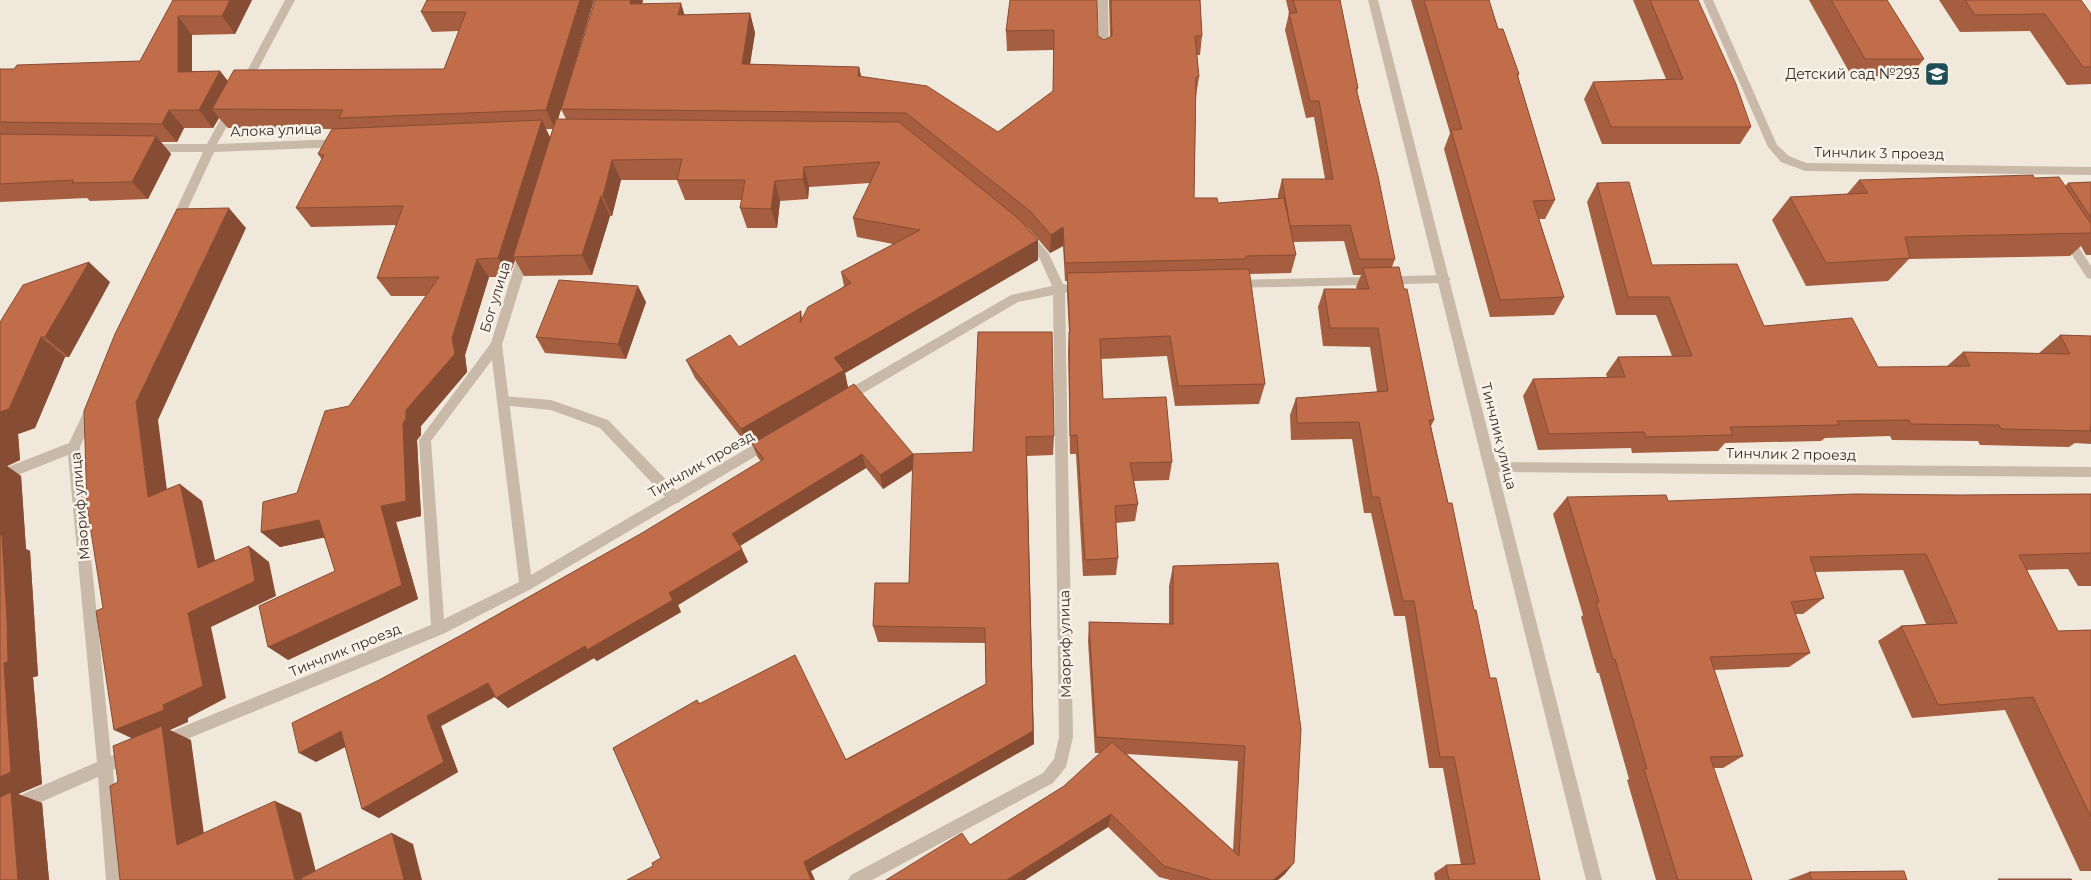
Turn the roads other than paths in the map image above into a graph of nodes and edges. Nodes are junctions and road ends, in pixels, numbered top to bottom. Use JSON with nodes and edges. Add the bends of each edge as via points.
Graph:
{"nodes":[{"id":1,"x":290,"y":0,"type":"edge"},
{"id":2,"x":1103,"y":0,"type":"edge"},
{"id":3,"x":1373,"y":0,"type":"edge"},
{"id":4,"x":1708,"y":0,"type":"edge"},
{"id":5,"x":1104,"y":55,"type":"edge"},
{"id":6,"x":347,"y":142,"type":"edge"},
{"id":7,"x":143,"y":148,"type":"edge"},
{"id":8,"x":210,"y":148,"type":"junction"},
{"id":9,"x":2091,"y":172,"type":"edge"},
{"id":10,"x":2060,"y":227,"type":"edge"},
{"id":11,"x":1017,"y":228,"type":"edge"},
{"id":12,"x":169,"y":239,"type":"edge"},
{"id":13,"x":527,"y":244,"type":"edge"},
{"id":14,"x":2091,"y":275,"type":"edge"},
{"id":15,"x":1445,"y":279,"type":"junction"},
{"id":16,"x":1218,"y":285,"type":"edge"},
{"id":17,"x":1060,"y":288,"type":"junction"},
{"id":18,"x":1079,"y":288,"type":"edge"},
{"id":19,"x":496,"y":345,"type":"junction"},
{"id":20,"x":503,"y":401,"type":"junction"},
{"id":21,"x":94,"y":402,"type":"edge"},
{"id":22,"x":836,"y":403,"type":"edge"},
{"id":23,"x":777,"y":438,"type":"edge"},
{"id":24,"x":74,"y":447,"type":"junction"},
{"id":25,"x":1491,"y":466,"type":"junction"},
{"id":26,"x":2091,"y":472,"type":"edge"},
{"id":27,"x":0,"y":476,"type":"edge"},
{"id":28,"x":675,"y":498,"type":"junction"},
{"id":29,"x":526,"y":585,"type":"junction"},
{"id":30,"x":438,"y":629,"type":"junction"},
{"id":31,"x":105,"y":766,"type":"junction"},
{"id":32,"x":0,"y":812,"type":"edge"},
{"id":33,"x":114,"y":880,"type":"edge"},
{"id":34,"x":856,"y":880,"type":"edge"},
{"id":35,"x":1594,"y":880,"type":"edge"}],
"edges":[{"from":1,"to":8,"type":"street"},
{"from":2,"to":5,"type":"street"},
{"from":3,"to":15,"type":"street","name":"Тинчлик улица"},
{"from":4,"to":9,"type":"street","name":"Тинчлик 3 проезд","via":[[1773,147],[1785,159],[1804,167],[2026,175]]},
{"from":6,"to":8,"type":"street","name":"Алока улица"},
{"from":7,"to":8,"type":"street","name":"Алока улица"},
{"from":8,"to":12,"type":"street"},
{"from":10,"to":14,"type":"street"},
{"from":11,"to":17,"type":"street","via":[[1045,257]]},
{"from":13,"to":19,"type":"street","name":"Бог улица"},
{"from":15,"to":16,"type":"street"},
{"from":15,"to":25,"type":"street","name":"Тинчлик улица"},
{"from":17,"to":18,"type":"street"},
{"from":17,"to":22,"type":"street","via":[[1015,298]]},
{"from":17,"to":34,"type":"street","name":"Маориф улица","via":[[1066,737],[1060,762],[1048,778]]},
{"from":19,"to":20,"type":"street","name":"Бог улица"},
{"from":19,"to":30,"type":"street","name":"Бог улица","via":[[425,440]]},
{"from":20,"to":28,"type":"street","via":[[551,405],[604,424]]},
{"from":20,"to":29,"type":"street","name":"Бог улица"},
{"from":21,"to":24,"type":"street","name":"Маориф улица"},
{"from":23,"to":28,"type":"street","name":"Тинчлик проезд"},
{"from":24,"to":27,"type":"street"},
{"from":24,"to":31,"type":"street","name":"Маориф улица"},
{"from":25,"to":26,"type":"street","name":"Тинчлик 2 проезд"},
{"from":25,"to":35,"type":"street","name":"Тинчлик улица"},
{"from":28,"to":29,"type":"street","name":"Тинчлик проезд"},
{"from":29,"to":30,"type":"street","name":"Тинчлик проезд"},
{"from":30,"to":31,"type":"street","name":"Тинчлик проезд"},
{"from":31,"to":32,"type":"street","name":"Тинчлик проезд"},
{"from":31,"to":33,"type":"street","name":"Маориф улица"}]}
